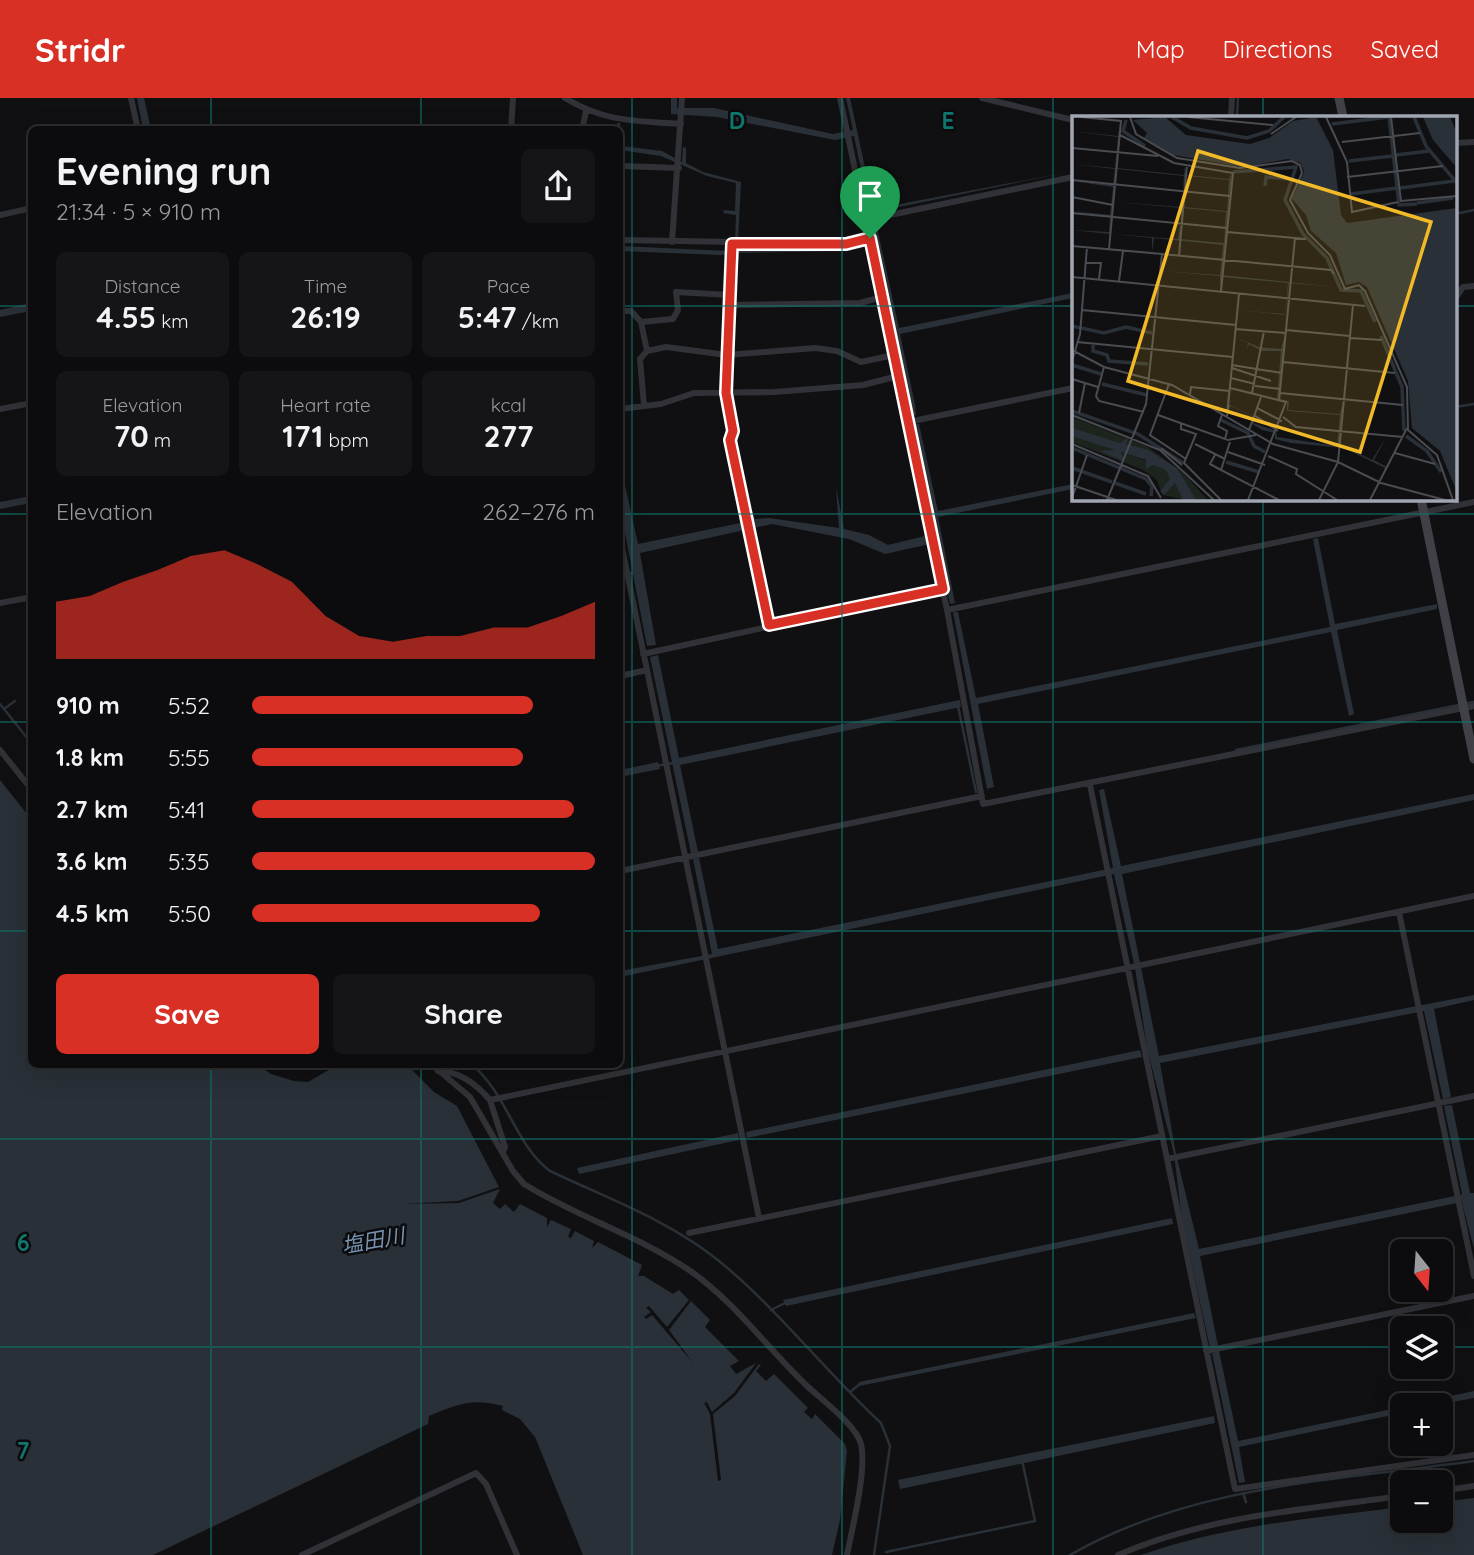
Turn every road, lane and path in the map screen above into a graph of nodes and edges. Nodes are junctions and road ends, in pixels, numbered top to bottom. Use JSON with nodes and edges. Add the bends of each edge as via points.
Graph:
{"nodes":[{"id":1,"x":131,"y":98,"type":"edge"},
{"id":2,"x":513,"y":98,"type":"edge"},
{"id":3,"x":565,"y":98,"type":"edge"},
{"id":4,"x":682,"y":98,"type":"edge"},
{"id":5,"x":841,"y":98,"type":"edge"},
{"id":6,"x":982,"y":98,"type":"edge"},
{"id":7,"x":1232,"y":98,"type":"edge"},
{"id":8,"x":1339,"y":98,"type":"edge"},
{"id":9,"x":586,"y":111,"type":"junction"},
{"id":10,"x":1231,"y":116,"type":"edge"},
{"id":11,"x":1343,"y":116,"type":"edge"},
{"id":12,"x":681,"y":120,"type":"junction"},
{"id":13,"x":1072,"y":121,"type":"edge"},
{"id":14,"x":137,"y":126,"type":"edge"},
{"id":15,"x":511,"y":126,"type":"edge"},
{"id":16,"x":583,"y":126,"type":"edge"},
{"id":17,"x":1474,"y":142,"type":"edge"},
{"id":18,"x":1456,"y":143,"type":"edge"},
{"id":19,"x":679,"y":164,"type":"junction"},
{"id":20,"x":623,"y":166,"type":"edge"},
{"id":21,"x":1072,"y":177,"type":"edge"},
{"id":22,"x":28,"y":209,"type":"edge"},
{"id":23,"x":0,"y":215,"type":"edge"},
{"id":24,"x":866,"y":220,"type":"junction"},
{"id":25,"x":870,"y":238,"type":"junction"},
{"id":26,"x":623,"y":240,"type":"edge"},
{"id":27,"x":672,"y":242,"type":"junction"},
{"id":28,"x":732,"y":249,"type":"junction"},
{"id":29,"x":1474,"y":286,"type":"edge"},
{"id":30,"x":730,"y":295,"type":"junction"},
{"id":31,"x":882,"y":298,"type":"junction"},
{"id":32,"x":1456,"y":298,"type":"edge"},
{"id":33,"x":729,"y":305,"type":"junction"},
{"id":34,"x":623,"y":312,"type":"edge"},
{"id":35,"x":641,"y":322,"type":"junction"},
{"id":36,"x":647,"y":351,"type":"junction"},
{"id":37,"x":727,"y":355,"type":"junction"},
{"id":38,"x":894,"y":355,"type":"junction"},
{"id":39,"x":898,"y":376,"type":"junction"},
{"id":40,"x":1072,"y":388,"type":"edge"},
{"id":41,"x":726,"y":393,"type":"junction"},
{"id":42,"x":28,"y":404,"type":"edge"},
{"id":43,"x":644,"y":405,"type":"junction"},
{"id":44,"x":623,"y":408,"type":"edge"},
{"id":45,"x":0,"y":410,"type":"edge"},
{"id":46,"x":908,"y":422,"type":"junction"},
{"id":47,"x":1421,"y":500,"type":"edge"},
{"id":48,"x":1474,"y":502,"type":"edge"},
{"id":49,"x":1424,"y":513,"type":"junction"},
{"id":50,"x":623,"y":554,"type":"edge"},
{"id":51,"x":943,"y":589,"type":"junction"},
{"id":52,"x":28,"y":598,"type":"edge"},
{"id":53,"x":0,"y":603,"type":"edge"},
{"id":54,"x":947,"y":610,"type":"junction"},
{"id":55,"x":769,"y":625,"type":"junction"},
{"id":56,"x":649,"y":652,"type":"junction"},
{"id":57,"x":647,"y":670,"type":"junction"},
{"id":58,"x":623,"y":675,"type":"edge"},
{"id":59,"x":1474,"y":706,"type":"edge"},
{"id":60,"x":1464,"y":708,"type":"junction"},
{"id":61,"x":0,"y":750,"type":"edge"},
{"id":62,"x":1474,"y":759,"type":"edge"},
{"id":63,"x":28,"y":785,"type":"edge"},
{"id":64,"x":1090,"y":785,"type":"junction"},
{"id":65,"x":982,"y":796,"type":"junction"},
{"id":66,"x":692,"y":856,"type":"junction"},
{"id":67,"x":623,"y":870,"type":"edge"},
{"id":68,"x":1474,"y":896,"type":"edge"},
{"id":69,"x":1399,"y":912,"type":"junction"},
{"id":70,"x":1134,"y":966,"type":"junction"},
{"id":71,"x":725,"y":1051,"type":"junction"},
{"id":72,"x":435,"y":1068,"type":"edge"},
{"id":73,"x":438,"y":1071,"type":"junction"},
{"id":74,"x":1474,"y":1096,"type":"edge"},
{"id":75,"x":493,"y":1099,"type":"junction"},
{"id":76,"x":1445,"y":1102,"type":"junction"},
{"id":77,"x":1162,"y":1136,"type":"junction"},
{"id":78,"x":503,"y":1152,"type":"junction"},
{"id":79,"x":1173,"y":1158,"type":"junction"},
{"id":80,"x":758,"y":1218,"type":"junction"},
{"id":81,"x":690,"y":1233,"type":"dead end"},
{"id":82,"x":1474,"y":1276,"type":"edge"},
{"id":83,"x":1474,"y":1296,"type":"edge"},
{"id":84,"x":1212,"y":1350,"type":"junction"},
{"id":85,"x":1474,"y":1455,"type":"edge"},
{"id":86,"x":1474,"y":1486,"type":"edge"},
{"id":87,"x":1453,"y":1489,"type":"edge"},
{"id":88,"x":1390,"y":1498,"type":"edge"},
{"id":89,"x":302,"y":1555,"type":"edge"},
{"id":90,"x":517,"y":1555,"type":"edge"},
{"id":91,"x":847,"y":1555,"type":"edge"},
{"id":92,"x":1118,"y":1555,"type":"edge"}],
"edges":[{"from":1,"to":14,"type":"street"},
{"from":2,"to":15,"type":"street"},
{"from":3,"to":9,"type":"street"},
{"from":4,"to":12,"type":"street"},
{"from":5,"to":24,"type":"street"},
{"from":6,"to":13,"type":"street"},
{"from":7,"to":10,"type":"street"},
{"from":8,"to":11,"type":"street"},
{"from":9,"to":12,"type":"street","via":[[609,119]]},
{"from":9,"to":16,"type":"street"},
{"from":12,"to":19,"type":"street"},
{"from":17,"to":18,"type":"street"},
{"from":19,"to":20,"type":"street"},
{"from":19,"to":27,"type":"street"},
{"from":21,"to":24,"type":"street"},
{"from":22,"to":23,"type":"street"},
{"from":24,"to":25,"type":"street"},
{"from":25,"to":28,"type":"street","via":[[846,244]]},
{"from":25,"to":31,"type":"street"},
{"from":26,"to":27,"type":"street"},
{"from":27,"to":28,"type":"street"},
{"from":28,"to":30,"type":"street"},
{"from":29,"to":32,"type":"street","via":[[1463,287]]},
{"from":30,"to":33,"type":"street"},
{"from":30,"to":35,"type":"street","via":[[676,292],[678,310],[673,319]]},
{"from":31,"to":33,"type":"street","via":[[860,303]]},
{"from":31,"to":38,"type":"street"},
{"from":33,"to":37,"type":"street"},
{"from":34,"to":35,"type":"street","via":[[631,311]]},
{"from":35,"to":36,"type":"street"},
{"from":36,"to":37,"type":"street","via":[[675,348]]},
{"from":36,"to":43,"type":"street","via":[[640,359]]},
{"from":37,"to":38,"type":"street","via":[[815,348],[861,362]]},
{"from":37,"to":41,"type":"street"},
{"from":38,"to":39,"type":"street"},
{"from":39,"to":41,"type":"street","via":[[863,385]]},
{"from":39,"to":46,"type":"street"},
{"from":40,"to":46,"type":"street"},
{"from":41,"to":43,"type":"street","via":[[694,393]]},
{"from":41,"to":55,"type":"street","via":[[733,431],[730,440]]},
{"from":42,"to":45,"type":"street"},
{"from":43,"to":44,"type":"street"},
{"from":46,"to":51,"type":"street"},
{"from":47,"to":49,"type":"street"},
{"from":48,"to":49,"type":"street"},
{"from":49,"to":54,"type":"street"},
{"from":49,"to":60,"type":"street"},
{"from":50,"to":56,"type":"street"},
{"from":51,"to":54,"type":"street"},
{"from":51,"to":55,"type":"street"},
{"from":52,"to":53,"type":"street"},
{"from":54,"to":65,"type":"street"},
{"from":55,"to":56,"type":"street"},
{"from":56,"to":57,"type":"street"},
{"from":57,"to":58,"type":"street"},
{"from":57,"to":66,"type":"street","via":[[666,764]]},
{"from":59,"to":60,"type":"street"},
{"from":60,"to":62,"type":"street"},
{"from":60,"to":64,"type":"street"},
{"from":61,"to":63,"type":"street"},
{"from":64,"to":65,"type":"street","via":[[983,804]]},
{"from":64,"to":70,"type":"street"},
{"from":65,"to":66,"type":"street"},
{"from":66,"to":67,"type":"street"},
{"from":66,"to":71,"type":"street"},
{"from":68,"to":69,"type":"street"},
{"from":69,"to":70,"type":"street"},
{"from":69,"to":76,"type":"street"},
{"from":70,"to":71,"type":"street"},
{"from":70,"to":77,"type":"street"},
{"from":71,"to":75,"type":"street"},
{"from":71,"to":80,"type":"street"},
{"from":72,"to":73,"type":"street"},
{"from":73,"to":75,"type":"street","via":[[476,1085]]},
{"from":73,"to":78,"type":"street","via":[[470,1097]]},
{"from":74,"to":76,"type":"street"},
{"from":75,"to":78,"type":"street"},
{"from":76,"to":79,"type":"street"},
{"from":76,"to":82,"type":"street"},
{"from":77,"to":79,"type":"street"},
{"from":77,"to":80,"type":"street"},
{"from":78,"to":91,"type":"street","via":[[524,1184],[651,1246],[715,1291],[854,1431],[862,1452]]},
{"from":79,"to":84,"type":"street","via":[[1179,1220],[1199,1314]]},
{"from":80,"to":81,"type":"street"},
{"from":83,"to":84,"type":"street"},
{"from":84,"to":85,"type":"street","via":[[1235,1489]]},
{"from":86,"to":87,"type":"street"},
{"from":88,"to":92,"type":"street","via":[[1224,1521]]},
{"from":89,"to":90,"type":"street","via":[[475,1472],[486,1483]]}]}
